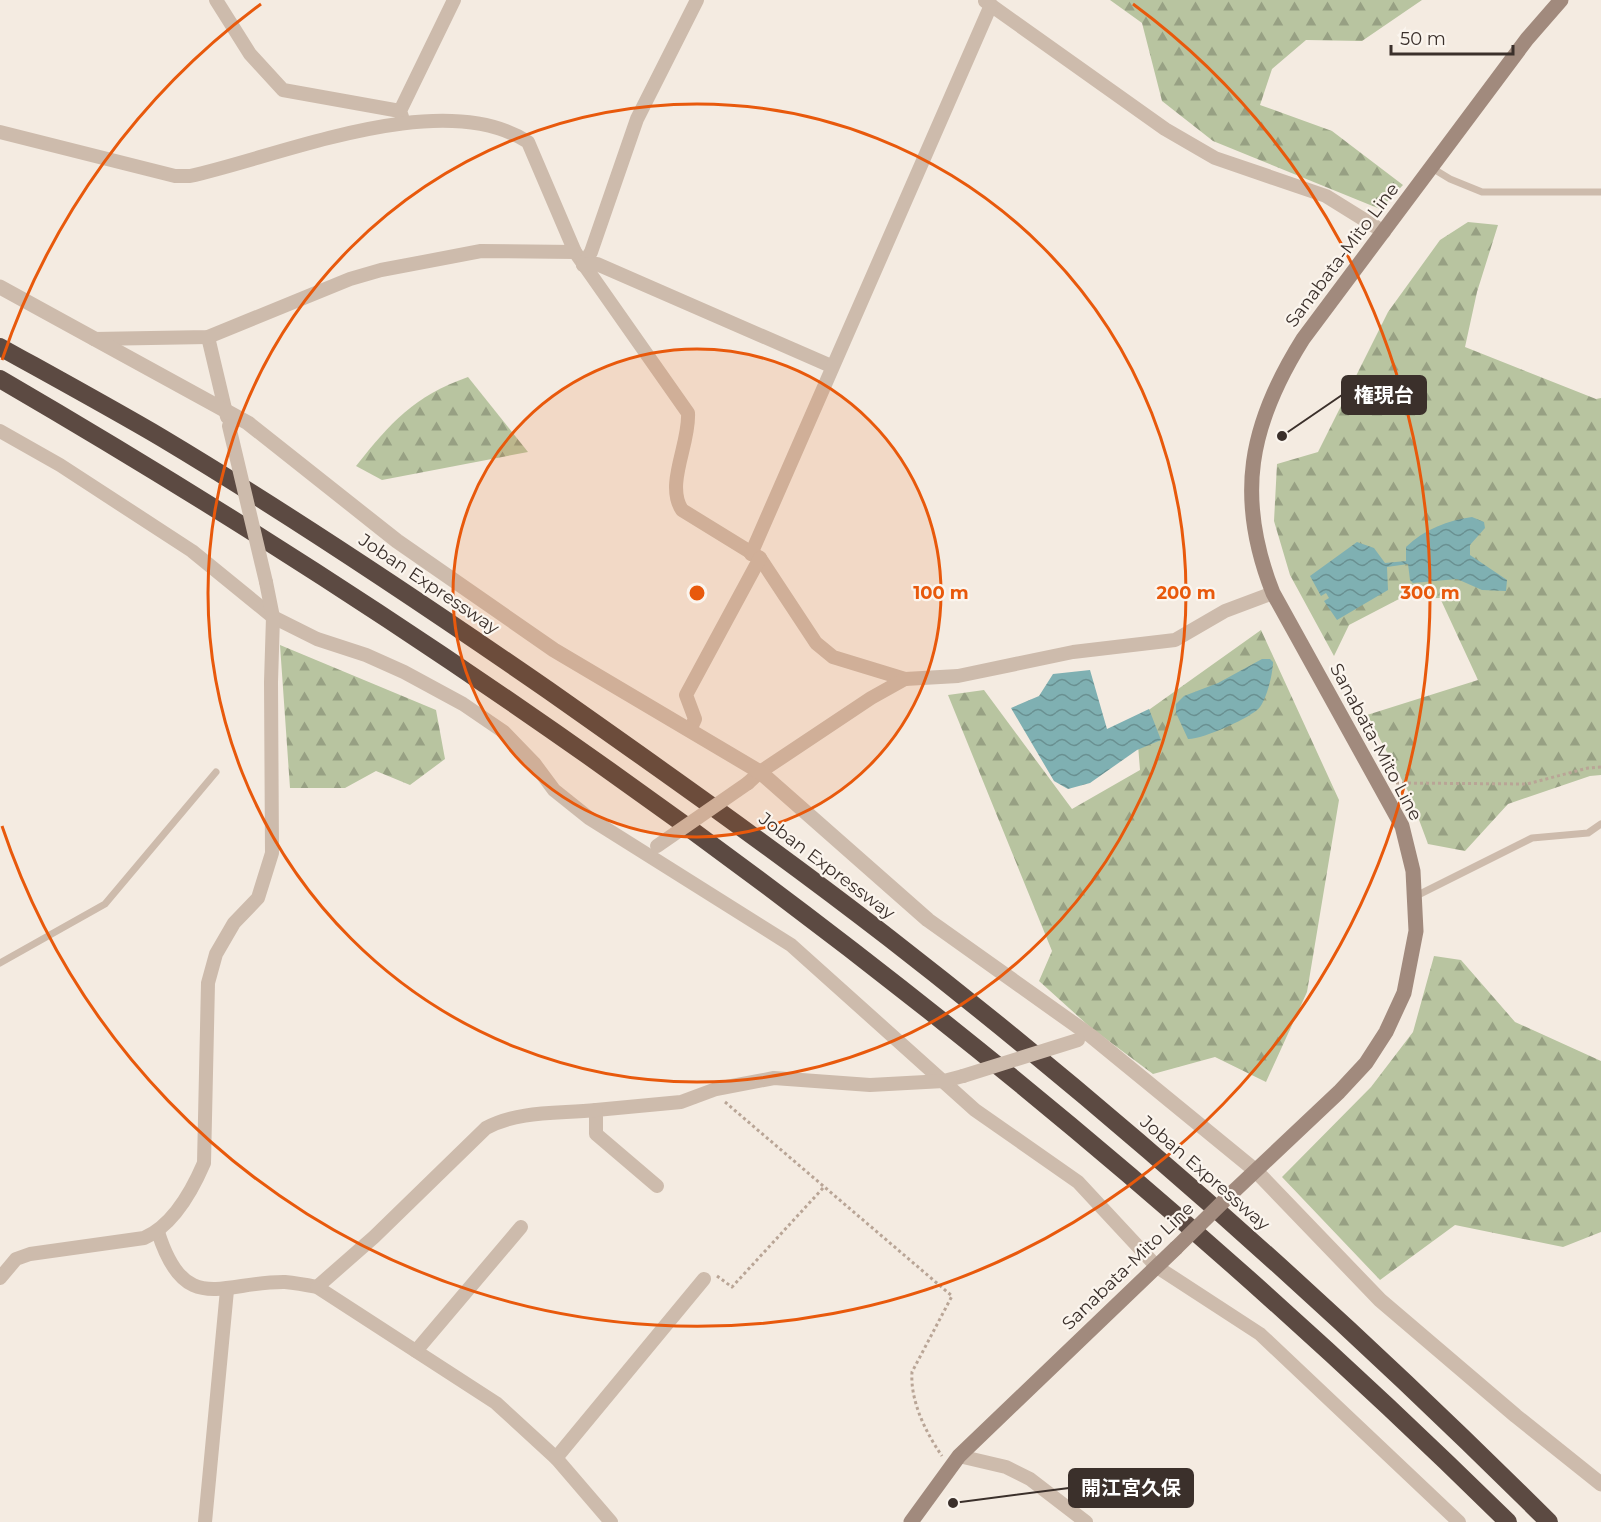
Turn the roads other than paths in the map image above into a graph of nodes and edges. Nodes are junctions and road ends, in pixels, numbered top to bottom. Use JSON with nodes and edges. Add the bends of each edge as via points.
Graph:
{"nodes":[{"id":1,"x":216,"y":0,"type":"edge"},
{"id":2,"x":454,"y":0,"type":"edge"},
{"id":3,"x":697,"y":0,"type":"edge"},
{"id":4,"x":1561,"y":0,"type":"edge"},
{"id":5,"x":987,"y":3,"type":"edge"},
{"id":6,"x":402,"y":117,"type":"junction"},
{"id":7,"x":0,"y":132,"type":"edge"},
{"id":8,"x":1432,"y":168,"type":"junction"},
{"id":9,"x":1601,"y":192,"type":"edge"},
{"id":10,"x":1384,"y":232,"type":"junction"},
{"id":11,"x":575,"y":252,"type":"junction"},
{"id":12,"x":583,"y":265,"type":"junction"},
{"id":13,"x":0,"y":287,"type":"edge"},
{"id":14,"x":208,"y":337,"type":"junction"},
{"id":15,"x":93,"y":339,"type":"junction"},
{"id":16,"x":0,"y":347,"type":"edge"},
{"id":17,"x":831,"y":366,"type":"junction"},
{"id":18,"x":0,"y":380,"type":"edge"},
{"id":19,"x":226,"y":411,"type":"junction"},
{"id":20,"x":0,"y":431,"type":"edge"},
{"id":21,"x":755,"y":556,"type":"junction"},
{"id":22,"x":1273,"y":593,"type":"junction"},
{"id":23,"x":273,"y":617,"type":"junction"},
{"id":24,"x":905,"y":679,"type":"junction"},
{"id":25,"x":690,"y":730,"type":"junction"},
{"id":26,"x":216,"y":772,"type":"dead end"},
{"id":27,"x":760,"y":772,"type":"junction"},
{"id":28,"x":1601,"y":824,"type":"edge"},
{"id":29,"x":646,"y":856,"type":"junction"},
{"id":30,"x":1416,"y":896,"type":"junction"},
{"id":31,"x":0,"y":963,"type":"edge"},
{"id":32,"x":1084,"y":1038,"type":"junction"},
{"id":33,"x":944,"y":1081,"type":"junction"},
{"id":34,"x":596,"y":1110,"type":"junction"},
{"id":35,"x":1256,"y":1171,"type":"junction"},
{"id":36,"x":657,"y":1186,"type":"dead end"},
{"id":37,"x":521,"y":1227,"type":"dead end"},
{"id":38,"x":158,"y":1232,"type":"junction"},
{"id":39,"x":1157,"y":1267,"type":"junction"},
{"id":40,"x":0,"y":1278,"type":"edge"},
{"id":41,"x":704,"y":1279,"type":"road end"},
{"id":42,"x":317,"y":1287,"type":"junction"},
{"id":43,"x":227,"y":1290,"type":"junction"},
{"id":44,"x":416,"y":1351,"type":"junction"},
{"id":45,"x":556,"y":1458,"type":"junction"},
{"id":46,"x":955,"y":1462,"type":"junction"},
{"id":47,"x":1601,"y":1484,"type":"edge"},
{"id":48,"x":205,"y":1522,"type":"edge"},
{"id":49,"x":611,"y":1522,"type":"edge"},
{"id":50,"x":911,"y":1522,"type":"edge"},
{"id":51,"x":1086,"y":1522,"type":"edge"},
{"id":52,"x":1459,"y":1522,"type":"edge"},
{"id":53,"x":1508,"y":1522,"type":"edge"},
{"id":54,"x":1549,"y":1522,"type":"edge"}],
"edges":[{"from":1,"to":6,"type":"street","via":[[250,54],[283,90]]},
{"from":2,"to":6,"type":"street"},
{"from":3,"to":12,"type":"street","via":[[637,119]]},
{"from":4,"to":8,"type":"main road","name":"Sanabata-Mito Line","via":[[1527,39]]},
{"from":5,"to":10,"type":"street","via":[[1126,103],[1195,147],[1215,158],[1326,196]]},
{"from":5,"to":17,"type":"street"},
{"from":6,"to":7,"type":"street","via":[[190,176],[175,176]]},
{"from":6,"to":11,"type":"street","via":[[468,121],[516,134],[528,142]]},
{"from":8,"to":9,"type":"lane","via":[[1482,192]]},
{"from":8,"to":10,"type":"main road","name":"Sanabata-Mito Line"},
{"from":10,"to":22,"type":"main road","name":"Sanabata-Mito Line","via":[[1303,339],[1272,393],[1261,424],[1251,467],[1251,499],[1256,544]]},
{"from":11,"to":12,"type":"street"},
{"from":11,"to":14,"type":"street","via":[[481,251],[381,270]]},
{"from":12,"to":17,"type":"street","via":[[597,264]]},
{"from":12,"to":21,"type":"street","via":[[688,413],[675,500],[682,510]]},
{"from":13,"to":15,"type":"street"},
{"from":14,"to":15,"type":"street"},
{"from":14,"to":19,"type":"street"},
{"from":15,"to":19,"type":"street"},
{"from":16,"to":54,"type":"highway","name":"Joban Expressway","via":[[162,438],[365,566],[615,737],[889,939],[1053,1070],[1244,1235],[1423,1396]]},
{"from":17,"to":21,"type":"street"},
{"from":18,"to":53,"type":"highway","via":[[140,460],[348,591],[601,764],[861,956],[1020,1082],[1219,1254],[1397,1413]]},
{"from":19,"to":23,"type":"street","bridge":true},
{"from":19,"to":25,"type":"street","via":[[248,423],[397,541],[555,650]]},
{"from":20,"to":23,"type":"street","via":[[192,551]]},
{"from":21,"to":24,"type":"street","via":[[816,643],[833,657]]},
{"from":21,"to":25,"type":"street","via":[[686,695],[695,719]]},
{"from":22,"to":24,"type":"street","via":[[1225,611],[1175,640],[1072,652],[958,676]]},
{"from":22,"to":30,"type":"main road","name":"Sanabata-Mito Line","via":[[1402,826]]},
{"from":23,"to":29,"type":"street","via":[[317,639],[404,672],[463,704],[504,732],[554,790]]},
{"from":23,"to":38,"type":"street","via":[[272,853],[258,898],[234,923],[216,954],[208,983],[204,1163],[195,1184]]},
{"from":24,"to":27,"type":"street"},
{"from":25,"to":27,"type":"street"},
{"from":26,"to":31,"type":"lane","via":[[105,904]]},
{"from":27,"to":29,"type":"street","bridge":true},
{"from":27,"to":32,"type":"street","via":[[928,920]]},
{"from":28,"to":30,"type":"lane","via":[[1588,833],[1532,838]]},
{"from":29,"to":33,"type":"street","via":[[791,945]]},
{"from":30,"to":35,"type":"main road","name":"Sanabata-Mito Line","via":[[1412,958],[1404,993],[1386,1032],[1366,1063],[1339,1092]]},
{"from":32,"to":33,"type":"street","bridge":true},
{"from":32,"to":35,"type":"street"},
{"from":33,"to":34,"type":"street","via":[[870,1085],[774,1078],[712,1090],[681,1102]]},
{"from":33,"to":39,"type":"street","via":[[975,1110],[1078,1182]]},
{"from":34,"to":36,"type":"street","via":[[596,1134]]},
{"from":34,"to":42,"type":"street","via":[[529,1114],[486,1128]]},
{"from":35,"to":39,"type":"main road","name":"Sanabata-Mito Line","bridge":true},
{"from":35,"to":47,"type":"street","via":[[1380,1300]]},
{"from":37,"to":44,"type":"street"},
{"from":38,"to":40,"type":"street","via":[[144,1238],[30,1254],[16,1259]]},
{"from":38,"to":43,"type":"street","via":[[180,1274],[191,1284]]},
{"from":39,"to":46,"type":"main road","name":"Sanabata-Mito Line"},
{"from":39,"to":52,"type":"street","via":[[1260,1334]]},
{"from":41,"to":45,"type":"street"},
{"from":42,"to":43,"type":"street","via":[[284,1282]]},
{"from":42,"to":44,"type":"street"},
{"from":43,"to":48,"type":"street"},
{"from":44,"to":45,"type":"street","via":[[496,1403]]},
{"from":45,"to":49,"type":"street"},
{"from":46,"to":50,"type":"main road","name":"Sanabata-Mito Line"},
{"from":46,"to":51,"type":"street","via":[[1006,1467],[1030,1479]]}]}
